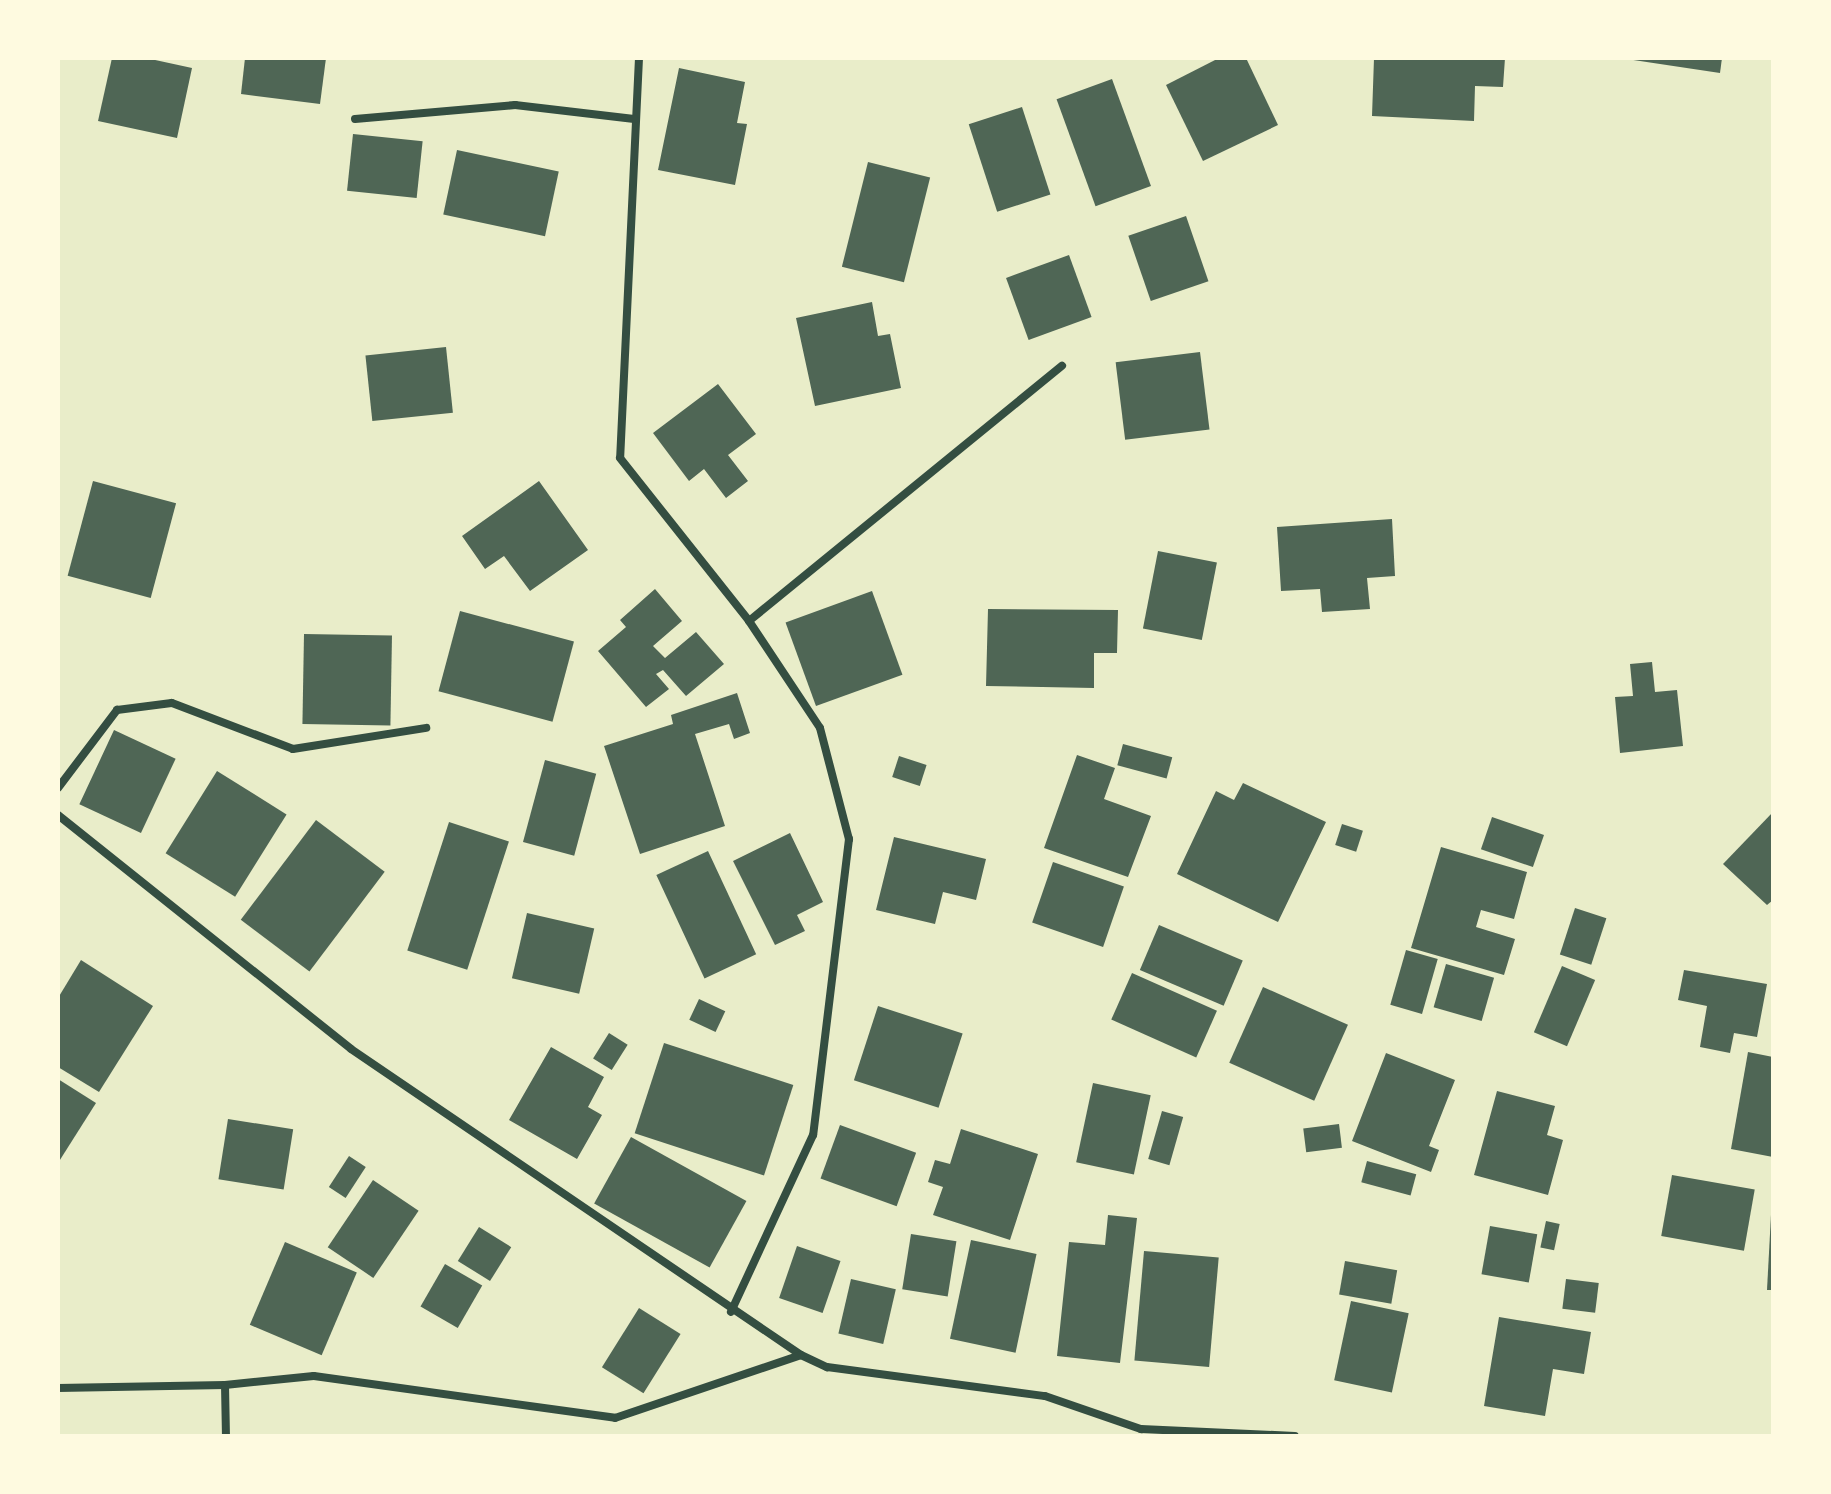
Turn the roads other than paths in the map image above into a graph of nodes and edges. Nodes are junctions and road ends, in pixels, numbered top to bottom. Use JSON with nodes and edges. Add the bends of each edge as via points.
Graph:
{"nodes":[{"id":1,"x":639,"y":58,"type":"edge"},
{"id":2,"x":355,"y":119,"type":"dead end"},
{"id":3,"x":634,"y":119,"type":"junction"},
{"id":4,"x":1062,"y":366,"type":"dead end"},
{"id":5,"x":749,"y":621,"type":"junction"},
{"id":6,"x":426,"y":728,"type":"dead end"},
{"id":7,"x":58,"y":788,"type":"edge"},
{"id":8,"x":58,"y":815,"type":"edge"},
{"id":9,"x":731,"y":1312,"type":"junction"},
{"id":10,"x":801,"y":1355,"type":"junction"},
{"id":11,"x":225,"y":1385,"type":"junction"},
{"id":12,"x":58,"y":1388,"type":"edge"},
{"id":13,"x":1140,"y":1432,"type":"edge"},
{"id":14,"x":226,"y":1436,"type":"edge"},
{"id":15,"x":1295,"y":1436,"type":"edge"}],
"edges":[{"from":1,"to":3,"type":"street"},
{"from":2,"to":3,"type":"street","via":[[515,105]]},
{"from":3,"to":5,"type":"street","via":[[620,458]]},
{"from":4,"to":5,"type":"street"},
{"from":5,"to":9,"type":"street","via":[[820,728],[849,839],[813,1135]]},
{"from":6,"to":7,"type":"street","via":[[293,749],[172,703],[117,710]]},
{"from":8,"to":9,"type":"street","via":[[351,1049]]},
{"from":9,"to":10,"type":"street"},
{"from":10,"to":11,"type":"street","via":[[615,1418],[314,1376]]},
{"from":10,"to":13,"type":"street","via":[[827,1367],[1045,1396]]},
{"from":11,"to":12,"type":"street"},
{"from":11,"to":14,"type":"street"},
{"from":13,"to":15,"type":"street"}]}
